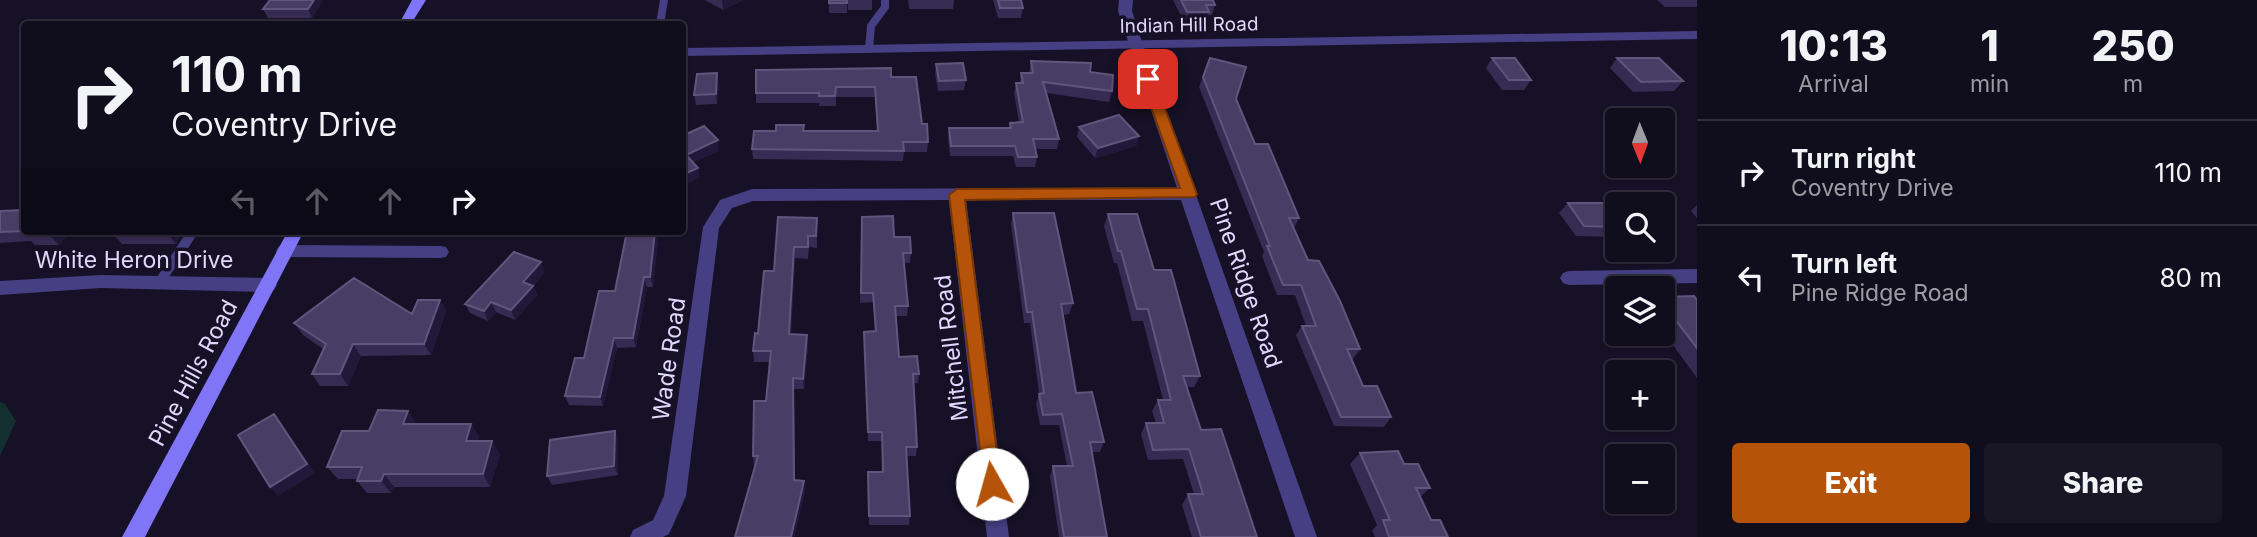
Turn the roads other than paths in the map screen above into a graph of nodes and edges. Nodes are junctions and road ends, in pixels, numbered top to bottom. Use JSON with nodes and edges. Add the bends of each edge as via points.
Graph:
{"nodes":[{"id":1,"x":419,"y":0,"type":"edge"},
{"id":2,"x":664,"y":0,"type":"edge"},
{"id":3,"x":885,"y":0,"type":"edge"},
{"id":4,"x":1126,"y":0,"type":"edge"},
{"id":5,"x":407,"y":21,"type":"edge"},
{"id":6,"x":660,"y":21,"type":"edge"},
{"id":7,"x":1697,"y":35,"type":"edge"},
{"id":8,"x":1136,"y":45,"type":"junction"},
{"id":9,"x":869,"y":49,"type":"junction"},
{"id":10,"x":686,"y":52,"type":"edge"},
{"id":11,"x":1189,"y":194,"type":"junction"},
{"id":12,"x":957,"y":195,"type":"junction"},
{"id":13,"x":191,"y":235,"type":"edge"},
{"id":14,"x":294,"y":235,"type":"edge"},
{"id":15,"x":285,"y":251,"type":"junction"},
{"id":16,"x":440,"y":252,"type":"dead end"},
{"id":17,"x":1697,"y":276,"type":"edge"},
{"id":18,"x":1569,"y":278,"type":"dead end"},
{"id":19,"x":159,"y":283,"type":"junction"},
{"id":20,"x":268,"y":285,"type":"junction"},
{"id":21,"x":0,"y":288,"type":"edge"},
{"id":22,"x":133,"y":537,"type":"edge"},
{"id":23,"x":641,"y":537,"type":"edge"},
{"id":24,"x":998,"y":537,"type":"edge"},
{"id":25,"x":1306,"y":537,"type":"edge"}],
"edges":[{"from":1,"to":5,"type":"main road"},
{"from":2,"to":6,"type":"lane"},
{"from":3,"to":9,"type":"lane","via":[[871,26]]},
{"from":4,"to":8,"type":"street","name":"Pine Ridge Road"},
{"from":7,"to":8,"type":"street","name":"Indian Hill Road"},
{"from":8,"to":9,"type":"street","name":"Indian Hill Road"},
{"from":8,"to":11,"type":"street","name":"Pine Ridge Road"},
{"from":9,"to":10,"type":"street","name":"Indian Hill Road"},
{"from":11,"to":12,"type":"street"},
{"from":11,"to":25,"type":"street","name":"Pine Ridge Road"},
{"from":12,"to":23,"type":"street","name":"Wade Road","via":[[752,195],[726,204],[711,226],[675,496],[661,527]]},
{"from":12,"to":24,"type":"street","name":"Mitchell Road"},
{"from":13,"to":19,"type":"lane"},
{"from":14,"to":15,"type":"main road","name":"Pine Hills Road"},
{"from":15,"to":16,"type":"street"},
{"from":15,"to":20,"type":"main road","name":"Pine Hills Road"},
{"from":17,"to":18,"type":"street"},
{"from":19,"to":20,"type":"street","name":"White Heron Drive"},
{"from":19,"to":21,"type":"street","name":"White Heron Drive","via":[[39,283]]},
{"from":20,"to":22,"type":"main road","name":"Pine Hills Road"}]}
